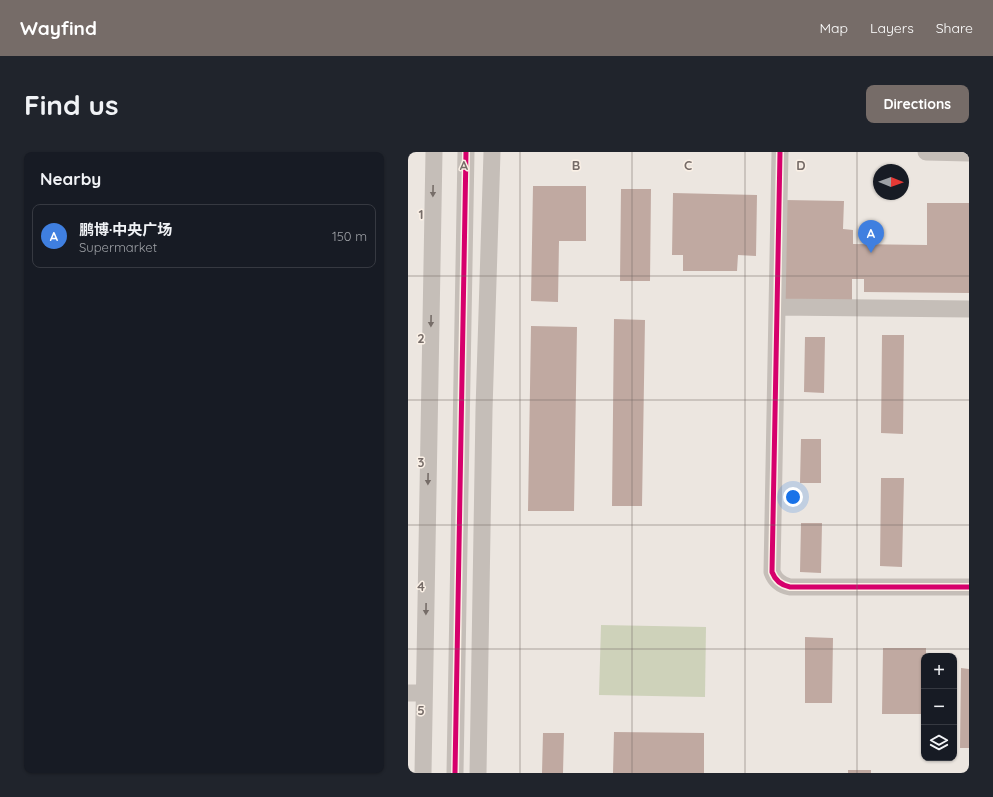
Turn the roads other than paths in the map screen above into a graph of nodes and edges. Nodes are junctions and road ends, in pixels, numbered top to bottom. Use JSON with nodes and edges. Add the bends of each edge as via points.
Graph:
{"nodes":[{"id":1,"x":434,"y":152,"type":"edge"},
{"id":2,"x":466,"y":152,"type":"edge"},
{"id":3,"x":492,"y":152,"type":"edge"},
{"id":4,"x":780,"y":152,"type":"edge"},
{"id":5,"x":926,"y":152,"type":"edge"},
{"id":6,"x":969,"y":153,"type":"edge"},
{"id":7,"x":777,"y":307,"type":"junction"},
{"id":8,"x":969,"y":309,"type":"edge"},
{"id":9,"x":461,"y":444,"type":"junction"},
{"id":10,"x":483,"y":444,"type":"junction"},
{"id":11,"x":969,"y":587,"type":"edge"},
{"id":12,"x":416,"y":693,"type":"edge"},
{"id":13,"x":423,"y":773,"type":"edge"},
{"id":14,"x":455,"y":773,"type":"edge"},
{"id":15,"x":478,"y":773,"type":"edge"}],
"edges":[{"from":1,"to":12,"type":"street","one_way":true},
{"from":2,"to":9,"type":"street"},
{"from":3,"to":10,"type":"street"},
{"from":4,"to":7,"type":"street"},
{"from":5,"to":6,"type":"street"},
{"from":7,"to":8,"type":"street"},
{"from":7,"to":11,"type":"street","via":[[772,572],[775,579],[790,587]]},
{"from":9,"to":10,"type":"street"},
{"from":9,"to":14,"type":"street"},
{"from":10,"to":15,"type":"street"},
{"from":12,"to":13,"type":"street"}]}
